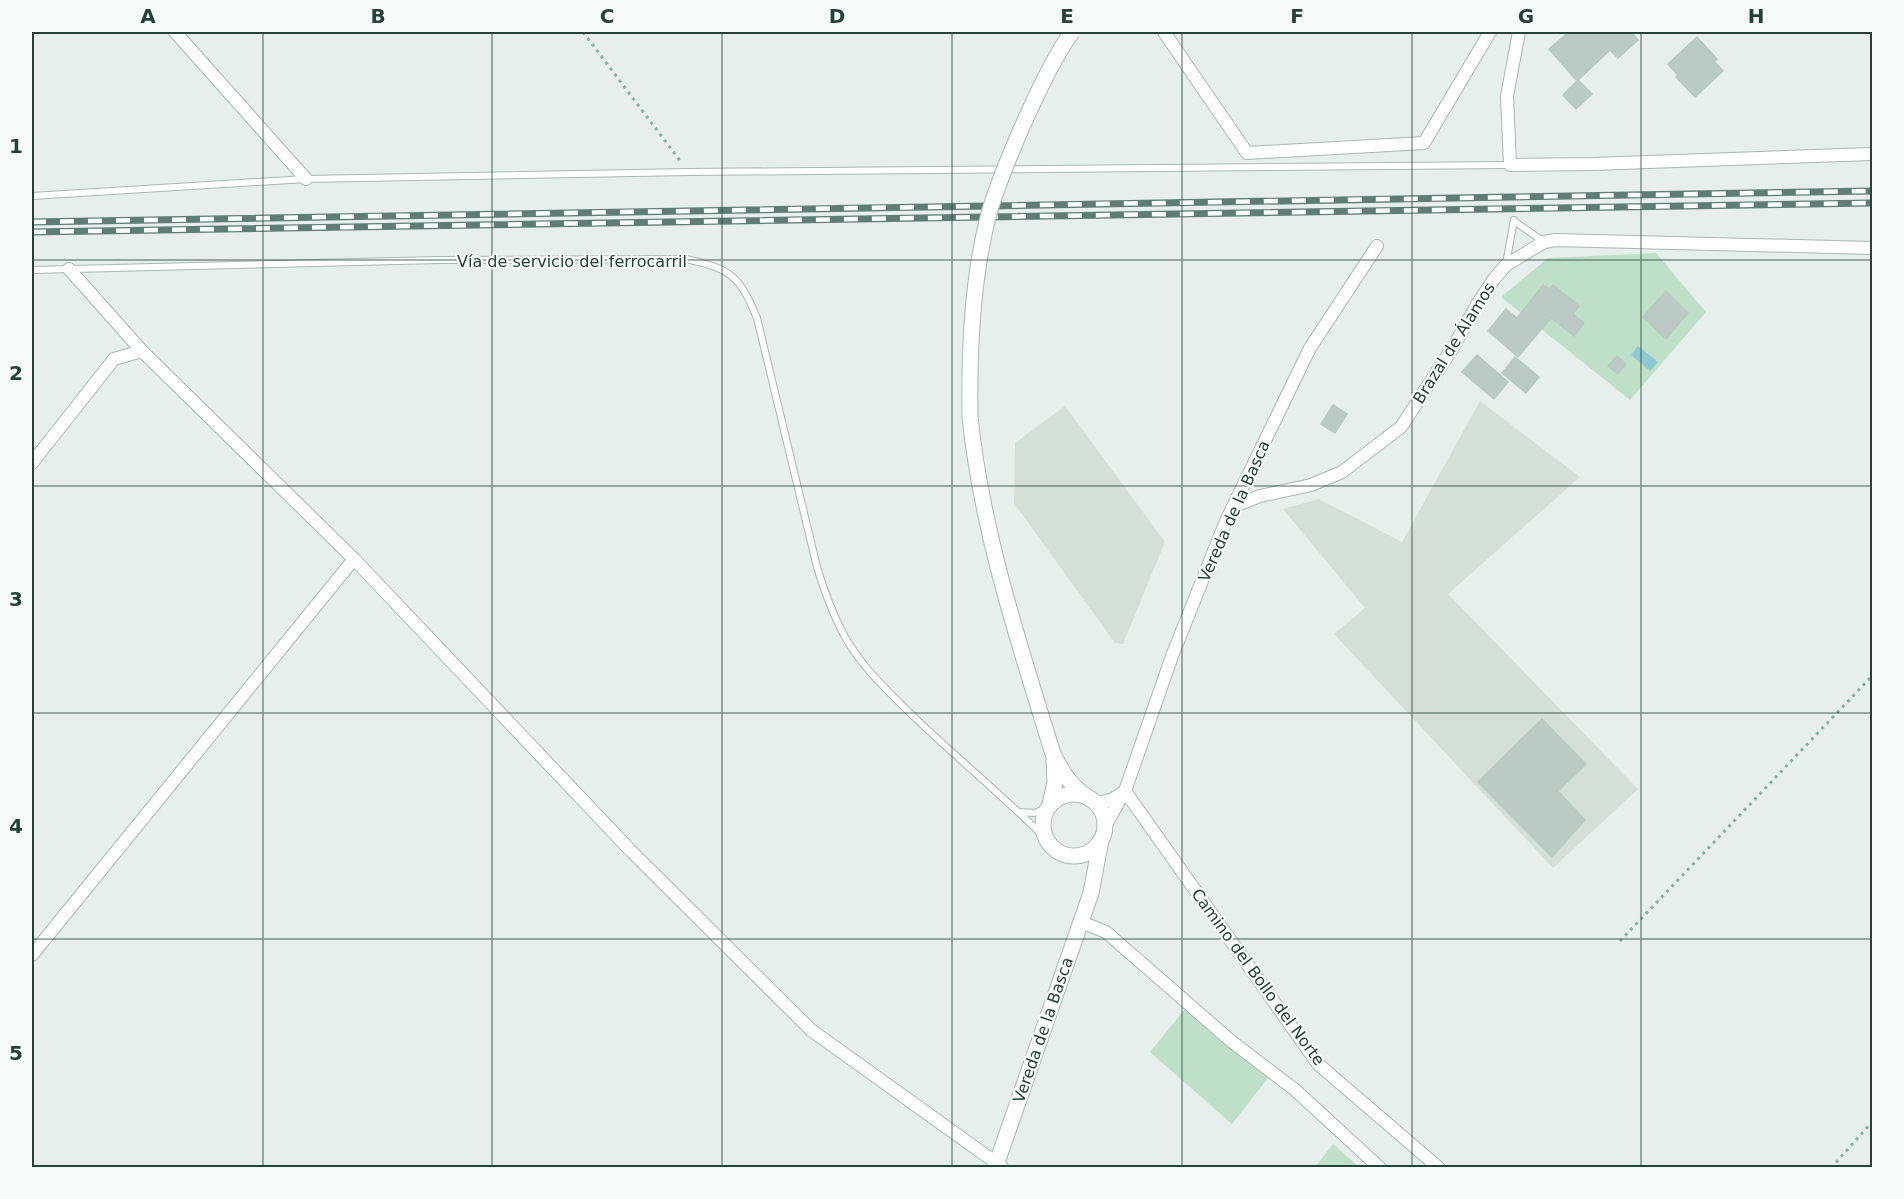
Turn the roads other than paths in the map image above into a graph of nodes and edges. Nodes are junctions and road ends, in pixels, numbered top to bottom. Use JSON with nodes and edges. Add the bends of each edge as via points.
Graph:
{"nodes":[{"id":1,"x":175,"y":32,"type":"edge"},
{"id":2,"x":1072,"y":32,"type":"edge"},
{"id":3,"x":1164,"y":32,"type":"edge"},
{"id":4,"x":1490,"y":32,"type":"edge"},
{"id":5,"x":1519,"y":32,"type":"edge"},
{"id":6,"x":1872,"y":154,"type":"edge"},
{"id":7,"x":1510,"y":165,"type":"junction"},
{"id":8,"x":306,"y":179,"type":"junction"},
{"id":9,"x":32,"y":196,"type":"edge"},
{"id":10,"x":1544,"y":242,"type":"junction"},
{"id":11,"x":1377,"y":246,"type":"dead end"},
{"id":12,"x":1872,"y":248,"type":"edge"},
{"id":13,"x":1506,"y":265,"type":"junction"},
{"id":14,"x":69,"y":269,"type":"junction"},
{"id":15,"x":32,"y":270,"type":"edge"},
{"id":16,"x":142,"y":351,"type":"junction"},
{"id":17,"x":32,"y":463,"type":"edge"},
{"id":18,"x":1234,"y":506,"type":"junction"},
{"id":19,"x":354,"y":559,"type":"junction"},
{"id":20,"x":1053,"y":754,"type":"junction"},
{"id":21,"x":1125,"y":791,"type":"junction"},
{"id":22,"x":1093,"y":801,"type":"junction"},
{"id":23,"x":1049,"y":807,"type":"junction"},
{"id":24,"x":1019,"y":812,"type":"junction"},
{"id":25,"x":1102,"y":834,"type":"junction"},
{"id":26,"x":1047,"y":840,"type":"junction"},
{"id":27,"x":1067,"y":855,"type":"junction"},
{"id":28,"x":1091,"y":892,"type":"junction"},
{"id":29,"x":1081,"y":922,"type":"junction"},
{"id":30,"x":32,"y":955,"type":"edge"},
{"id":31,"x":998,"y":1166,"type":"edge"},
{"id":32,"x":1380,"y":1167,"type":"edge"},
{"id":33,"x":1439,"y":1167,"type":"edge"}],
"edges":[{"from":1,"to":8,"type":"street"},
{"from":2,"to":20,"type":"street","bridge":true,"via":[[1032,103],[989,213],[971,331],[969,373],[978,479],[994,556]]},
{"from":3,"to":4,"type":"street","via":[[1247,153],[1424,143]]},
{"from":5,"to":7,"type":"street","via":[[1507,96]]},
{"from":6,"to":7,"type":"street"},
{"from":7,"to":8,"type":"lane"},
{"from":8,"to":9,"type":"lane"},
{"from":10,"to":12,"type":"street","name":"Brazal de Álamos"},
{"from":10,"to":13,"type":"street","name":"Brazal de Álamos"},
{"from":10,"to":13,"type":"lane","via":[[1514,221]]},
{"from":11,"to":18,"type":"street","name":"Vereda de la Basca","via":[[1310,348]]},
{"from":13,"to":18,"type":"street","name":"Brazal de Álamos","via":[[1401,427],[1342,472],[1311,486],[1260,496]]},
{"from":14,"to":15,"type":"lane","name":"Vía de servicio del ferrocarril"},
{"from":14,"to":16,"type":"street"},
{"from":14,"to":24,"type":"lane","name":"Vía de servicio del ferrocarril","via":[[438,260],[686,259],[714,265],[734,277],[747,294],[757,318],[817,567],[828,603],[845,637],[873,677]]},
{"from":16,"to":17,"type":"street","via":[[114,359]]},
{"from":16,"to":19,"type":"street"},
{"from":18,"to":21,"type":"street","name":"Vereda de la Basca","via":[[1172,656]]},
{"from":19,"to":30,"type":"street"},
{"from":19,"to":31,"type":"street","via":[[631,851],[811,1030]]},
{"from":20,"to":22,"type":"street","via":[[1072,786]]},
{"from":20,"to":23,"type":"street","via":[[1055,782]]},
{"from":21,"to":22,"type":"street","via":[[1113,799]]},
{"from":21,"to":25,"type":"street","name":"Vereda de la Basca"},
{"from":21,"to":33,"type":"street","name":"Camino del Bollo del Norte","via":[[1318,1064]]},
{"from":22,"to":23,"type":"street","via":[[1081,795],[1064,796]]},
{"from":22,"to":25,"type":"street","via":[[1101,812]]},
{"from":23,"to":24,"type":"lane","via":[[1034,813]]},
{"from":23,"to":26,"type":"street","via":[[1043,826]]},
{"from":24,"to":26,"type":"lane","name":"Vía de servicio del ferrocarril"},
{"from":25,"to":27,"type":"street","via":[[1097,845],[1086,853]]},
{"from":25,"to":28,"type":"street","name":"Vereda de la Basca"},
{"from":26,"to":27,"type":"street","via":[[1055,850]]},
{"from":27,"to":28,"type":"street","via":[[1084,871]]},
{"from":28,"to":29,"type":"street","name":"Vereda de la Basca"},
{"from":29,"to":31,"type":"street","name":"Vereda de la Basca"},
{"from":29,"to":32,"type":"street","via":[[1106,932],[1230,1041],[1294,1089]]}]}
